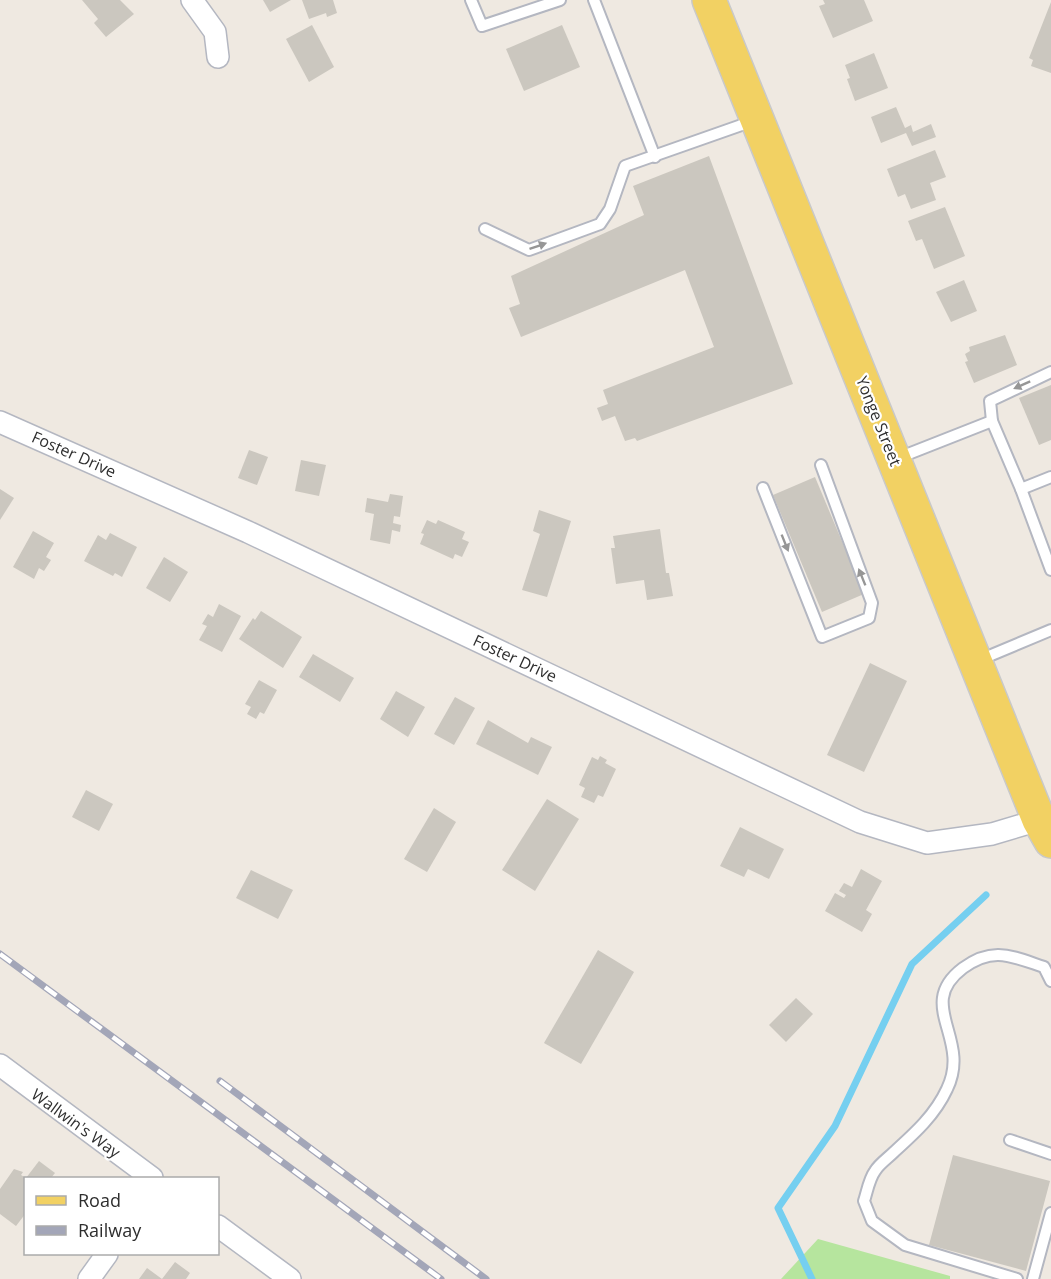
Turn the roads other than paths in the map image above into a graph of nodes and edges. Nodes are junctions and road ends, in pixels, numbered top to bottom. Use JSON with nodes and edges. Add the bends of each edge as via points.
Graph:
{"nodes":[{"id":1,"x":192,"y":0,"type":"edge"},
{"id":2,"x":471,"y":0,"type":"edge"},
{"id":3,"x":560,"y":0,"type":"edge"},
{"id":4,"x":594,"y":0,"type":"edge"},
{"id":5,"x":709,"y":0,"type":"edge"},
{"id":6,"x":218,"y":57,"type":"dead end"},
{"id":7,"x":757,"y":120,"type":"junction"},
{"id":8,"x":655,"y":157,"type":"junction"},
{"id":9,"x":485,"y":229,"type":"dead end"},
{"id":10,"x":1051,"y":372,"type":"edge"},
{"id":11,"x":992,"y":421,"type":"junction"},
{"id":12,"x":0,"y":422,"type":"edge"},
{"id":13,"x":894,"y":460,"type":"junction"},
{"id":14,"x":821,"y":465,"type":"dead end"},
{"id":15,"x":1051,"y":477,"type":"edge"},
{"id":16,"x":763,"y":488,"type":"dead end"},
{"id":17,"x":1021,"y":489,"type":"junction"},
{"id":18,"x":1051,"y":570,"type":"edge"},
{"id":19,"x":1051,"y":630,"type":"edge"},
{"id":20,"x":977,"y":661,"type":"junction"},
{"id":21,"x":1045,"y":830,"type":"edge"},
{"id":22,"x":1051,"y":981,"type":"edge"},
{"id":23,"x":0,"y":1065,"type":"edge"},
{"id":24,"x":1010,"y":1140,"type":"dead end"},
{"id":25,"x":1051,"y":1154,"type":"edge"},
{"id":26,"x":149,"y":1177,"type":"edge"},
{"id":27,"x":1051,"y":1213,"type":"edge"},
{"id":28,"x":219,"y":1227,"type":"edge"},
{"id":29,"x":106,"y":1255,"type":"edge"},
{"id":30,"x":89,"y":1279,"type":"edge"},
{"id":31,"x":290,"y":1279,"type":"edge"},
{"id":32,"x":1017,"y":1279,"type":"edge"},
{"id":33,"x":1033,"y":1279,"type":"edge"}],
"edges":[{"from":1,"to":6,"type":"street","via":[[215,33]]},
{"from":2,"to":3,"type":"lane","via":[[482,26]]},
{"from":4,"to":8,"type":"lane"},
{"from":5,"to":7,"type":"main road","name":"Yonge Street"},
{"from":7,"to":8,"type":"lane"},
{"from":7,"to":13,"type":"main road","name":"Yonge Street"},
{"from":9,"to":8,"type":"lane","one_way":true,"via":[[529,250],[600,224],[610,209],[624,165]]},
{"from":10,"to":11,"type":"lane","one_way":true,"via":[[990,401]]},
{"from":11,"to":13,"type":"lane"},
{"from":11,"to":17,"type":"lane"},
{"from":12,"to":21,"type":"street","name":"Foster Drive","via":[[249,532],[860,822],[927,843]]},
{"from":13,"to":20,"type":"main road","name":"Yonge Street"},
{"from":16,"to":14,"type":"lane","one_way":true,"via":[[822,637],[869,618],[872,603]]},
{"from":15,"to":17,"type":"lane"},
{"from":17,"to":18,"type":"lane"},
{"from":19,"to":20,"type":"lane"},
{"from":20,"to":21,"type":"main road","name":"Yonge Street"},
{"from":22,"to":32,"type":"lane","via":[[1044,966],[1010,955],[980,955],[957,972],[942,991],[941,1009],[952,1039],[955,1064],[948,1088],[931,1116],[875,1171],[864,1201],[872,1221],[905,1245]]},
{"from":23,"to":26,"type":"street","name":"Wallwin's Way"},
{"from":24,"to":25,"type":"lane"},
{"from":27,"to":33,"type":"lane"},
{"from":28,"to":31,"type":"street"},
{"from":29,"to":30,"type":"street"}]}
